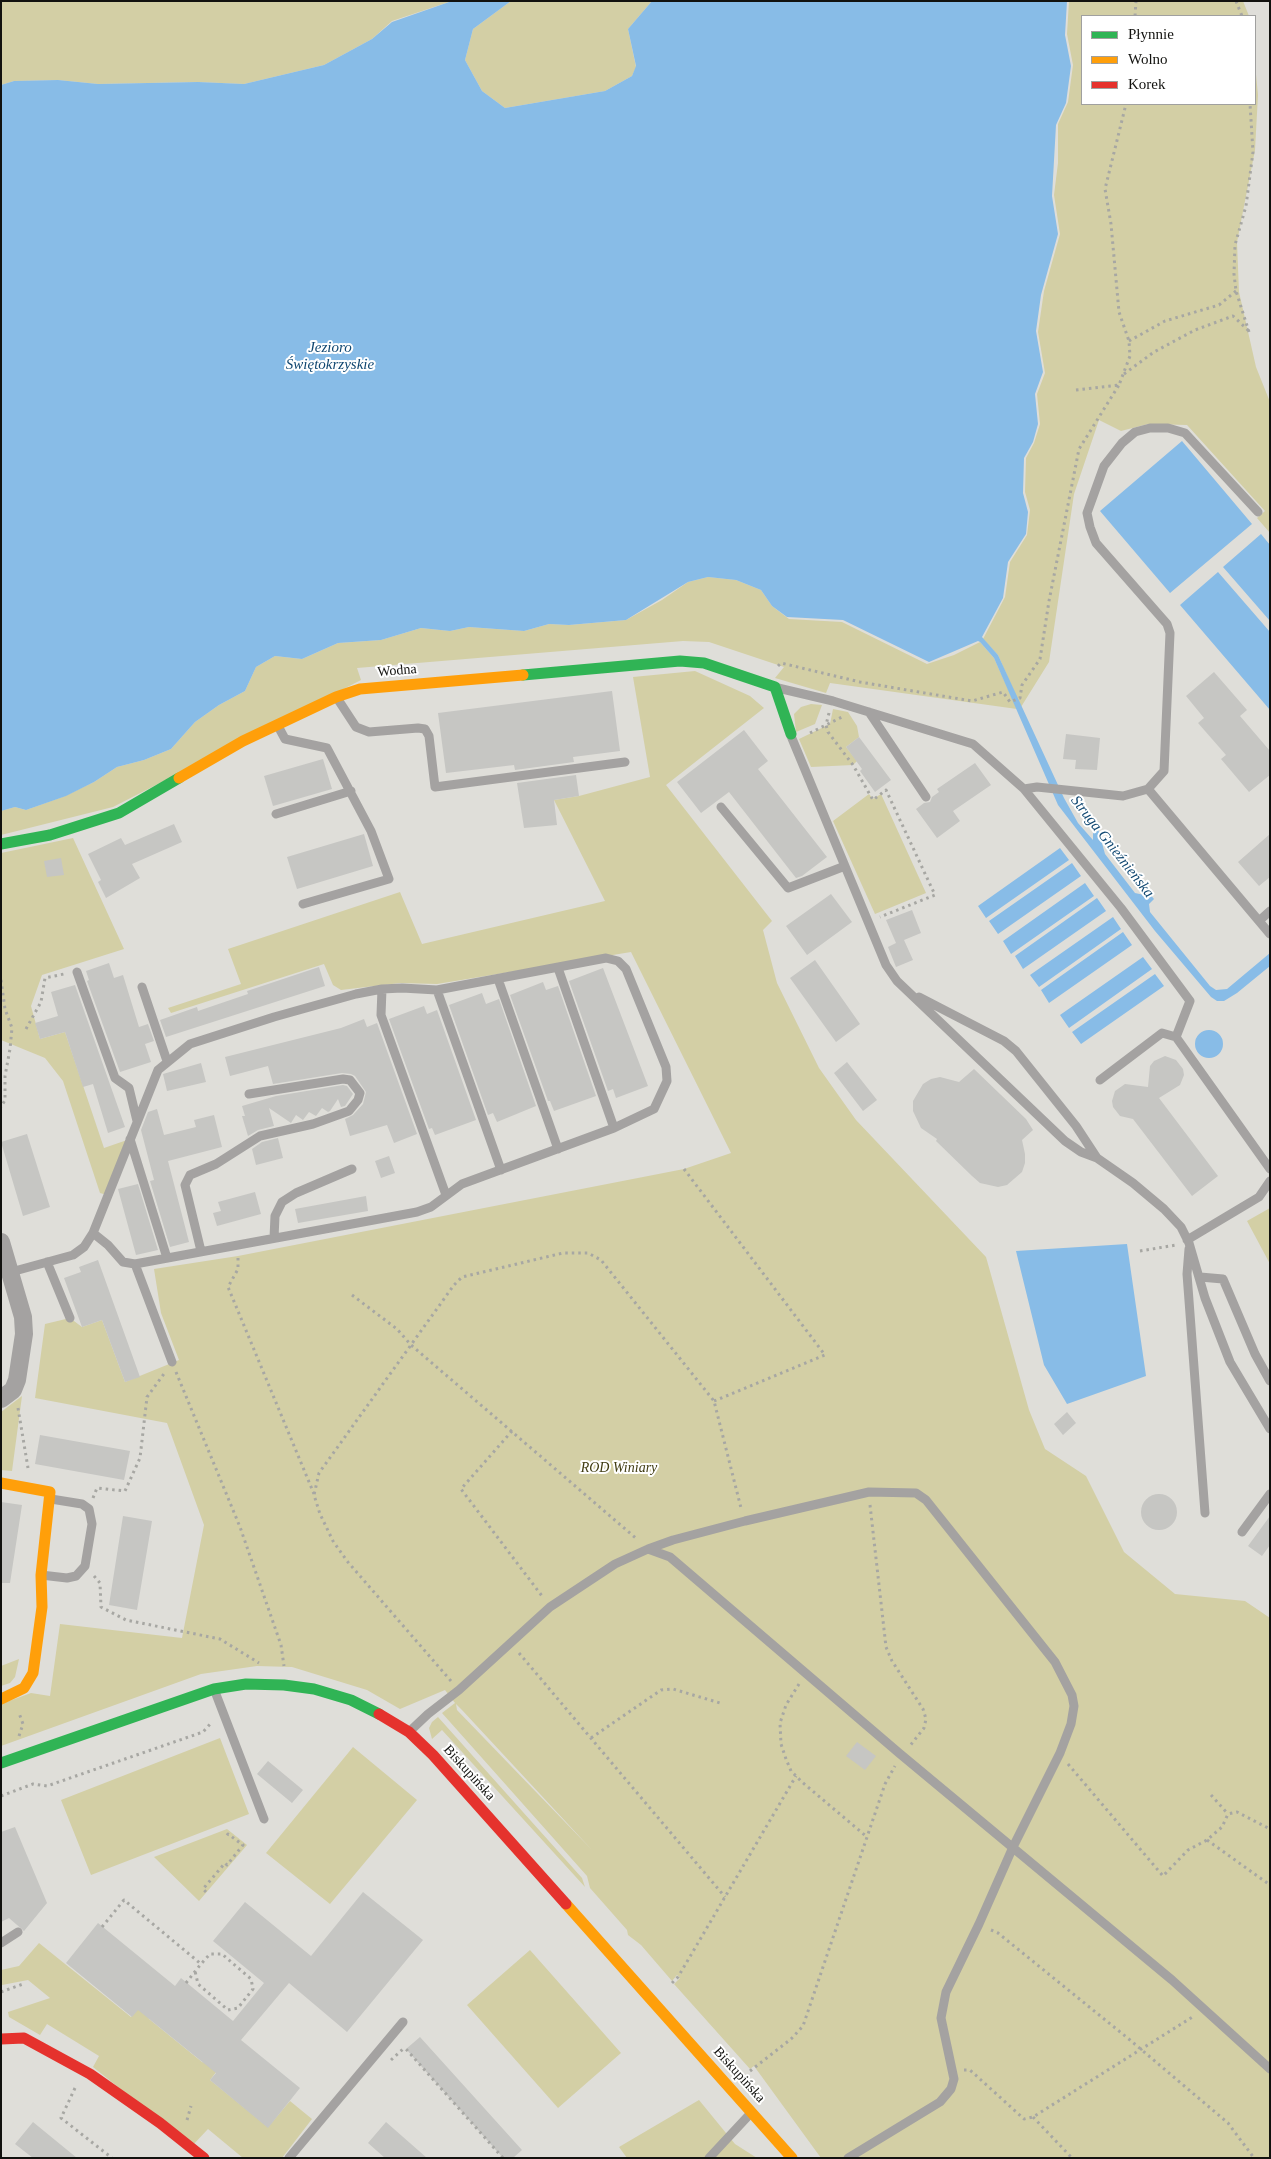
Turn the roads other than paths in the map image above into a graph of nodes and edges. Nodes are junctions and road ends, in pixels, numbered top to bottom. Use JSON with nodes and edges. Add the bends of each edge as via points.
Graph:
{"nodes":[{"id":1,"x":1258,"y":512,"type":"dead end"},
{"id":2,"x":775,"y":687,"type":"junction"},
{"id":3,"x":336,"y":697,"type":"junction"},
{"id":4,"x":869,"y":712,"type":"junction"},
{"id":5,"x":278,"y":726,"type":"junction"},
{"id":6,"x":792,"y":738,"type":"joint"},
{"id":7,"x":624,"y":762,"type":"dead end"},
{"id":8,"x":1024,"y":789,"type":"junction"},
{"id":9,"x":1148,"y":789,"type":"junction"},
{"id":10,"x":351,"y":791,"type":"junction"},
{"id":11,"x":926,"y":797,"type":"dead end"},
{"id":12,"x":721,"y":807,"type":"dead end"},
{"id":13,"x":276,"y":814,"type":"dead end"},
{"id":14,"x":1,"y":844,"type":"edge"},
{"id":15,"x":845,"y":866,"type":"junction"},
{"id":16,"x":304,"y":904,"type":"dead end"},
{"id":17,"x":1270,"y":911,"type":"edge"},
{"id":18,"x":1260,"y":920,"type":"junction"},
{"id":19,"x":1269,"y":933,"type":"edge"},
{"id":20,"x":558,"y":968,"type":"junction"},
{"id":21,"x":77,"y":972,"type":"road end"},
{"id":22,"x":498,"y":979,"type":"junction"},
{"id":23,"x":142,"y":987,"type":"dead end"},
{"id":24,"x":382,"y":989,"type":"junction"},
{"id":25,"x":437,"y":990,"type":"junction"},
{"id":26,"x":910,"y":992,"type":"junction"},
{"id":27,"x":1176,"y":1037,"type":"junction"},
{"id":28,"x":167,"y":1061,"type":"junction"},
{"id":29,"x":1100,"y":1080,"type":"dead end"},
{"id":30,"x":249,"y":1094,"type":"dead end"},
{"id":31,"x":137,"y":1121,"type":"junction"},
{"id":32,"x":614,"y":1128,"type":"junction"},
{"id":33,"x":130,"y":1139,"type":"junction"},
{"id":34,"x":558,"y":1149,"type":"junction"},
{"id":35,"x":1097,"y":1158,"type":"junction"},
{"id":36,"x":352,"y":1169,"type":"dead end"},
{"id":37,"x":1270,"y":1169,"type":"edge"},
{"id":38,"x":501,"y":1170,"type":"junction"},
{"id":39,"x":1270,"y":1181,"type":"edge"},
{"id":40,"x":446,"y":1195,"type":"junction"},
{"id":41,"x":93,"y":1233,"type":"junction"},
{"id":42,"x":274,"y":1238,"type":"junction"},
{"id":43,"x":1,"y":1242,"type":"edge"},
{"id":44,"x":1188,"y":1242,"type":"junction"},
{"id":45,"x":201,"y":1251,"type":"junction"},
{"id":46,"x":167,"y":1258,"type":"junction"},
{"id":47,"x":47,"y":1262,"type":"junction"},
{"id":48,"x":135,"y":1264,"type":"junction"},
{"id":49,"x":10,"y":1272,"type":"junction"},
{"id":50,"x":1200,"y":1277,"type":"junction"},
{"id":51,"x":70,"y":1318,"type":"dead end"},
{"id":52,"x":172,"y":1362,"type":"road end"},
{"id":53,"x":1270,"y":1381,"type":"edge"},
{"id":54,"x":7,"y":1394,"type":"edge"},
{"id":55,"x":1270,"y":1429,"type":"edge"},
{"id":56,"x":1,"y":1483,"type":"edge"},
{"id":57,"x":1270,"y":1494,"type":"edge"},
{"id":58,"x":50,"y":1498,"type":"junction"},
{"id":59,"x":1205,"y":1512,"type":"dead end"},
{"id":60,"x":1242,"y":1532,"type":"dead end"},
{"id":61,"x":648,"y":1549,"type":"junction"},
{"id":62,"x":41,"y":1575,"type":"junction"},
{"id":63,"x":214,"y":1689,"type":"junction"},
{"id":64,"x":5,"y":1697,"type":"edge"},
{"id":65,"x":409,"y":1732,"type":"junction"},
{"id":66,"x":1,"y":1763,"type":"edge"},
{"id":67,"x":264,"y":1819,"type":"dead end"},
{"id":68,"x":1013,"y":1847,"type":"junction"},
{"id":69,"x":18,"y":1932,"type":"dead end"},
{"id":70,"x":1,"y":1943,"type":"edge"},
{"id":71,"x":403,"y":2022,"type":"dead end"},
{"id":72,"x":2,"y":2037,"type":"edge"},
{"id":73,"x":1270,"y":2069,"type":"edge"},
{"id":74,"x":752,"y":2112,"type":"junction"},
{"id":75,"x":204,"y":2158,"type":"edge"},
{"id":76,"x":289,"y":2158,"type":"edge"},
{"id":77,"x":709,"y":2158,"type":"edge"},
{"id":78,"x":792,"y":2158,"type":"edge"},
{"id":79,"x":848,"y":2158,"type":"edge"}],
"edges":[{"from":1,"to":9,"type":"lane","via":[[1185,433],[1168,428],[1135,432],[1122,442],[1104,466],[1087,513],[1096,543],[1167,624],[1170,633],[1164,771]]},
{"from":2,"to":3,"type":"street","name":"Wodna","via":[[704,663],[680,661],[360,689]]},
{"from":2,"to":4,"type":"lane"},
{"from":2,"to":6,"type":"street"},
{"from":3,"to":5,"type":"street","name":"Wodna"},
{"from":3,"to":7,"type":"lane","via":[[356,727],[369,732],[425,729],[429,736],[435,787]]},
{"from":4,"to":8,"type":"lane","via":[[973,744]]},
{"from":4,"to":11,"type":"lane"},
{"from":5,"to":10,"type":"lane","via":[[286,739],[327,748]]},
{"from":5,"to":14,"type":"street","name":"Wodna","via":[[243,741],[119,813],[50,835]]},
{"from":6,"to":15,"type":"lane"},
{"from":8,"to":9,"type":"lane","via":[[1036,787],[1123,796]]},
{"from":8,"to":27,"type":"lane","via":[[1190,1000]]},
{"from":9,"to":18,"type":"lane"},
{"from":10,"to":13,"type":"lane"},
{"from":10,"to":16,"type":"lane","via":[[371,831],[389,879]]},
{"from":12,"to":15,"type":"lane","via":[[788,888]]},
{"from":15,"to":26,"type":"lane","via":[[886,966],[896,981]]},
{"from":17,"to":18,"type":"lane"},
{"from":18,"to":19,"type":"lane"},
{"from":20,"to":22,"type":"lane"},
{"from":20,"to":32,"type":"lane"},
{"from":20,"to":32,"type":"lane","via":[[606,958],[618,961],[626,970],[666,1067],[667,1081],[654,1109]]},
{"from":21,"to":31,"type":"lane","via":[[115,1078],[129,1088]]},
{"from":22,"to":25,"type":"lane"},
{"from":22,"to":34,"type":"lane"},
{"from":23,"to":28,"type":"lane"},
{"from":24,"to":25,"type":"lane"},
{"from":24,"to":28,"type":"lane","via":[[274,1017],[190,1044]]},
{"from":24,"to":40,"type":"lane","via":[[381,1015]]},
{"from":25,"to":38,"type":"lane"},
{"from":26,"to":35,"type":"lane","via":[[1065,1141]]},
{"from":26,"to":35,"type":"lane","via":[[1004,1041],[1016,1051],[1076,1126]]},
{"from":27,"to":29,"type":"lane","via":[[1162,1033]]},
{"from":27,"to":37,"type":"lane"},
{"from":28,"to":31,"type":"lane","via":[[158,1070]]},
{"from":30,"to":45,"type":"lane","via":[[343,1079],[350,1080],[360,1093],[349,1111],[314,1124],[260,1136],[216,1164],[190,1175],[185,1185]]},
{"from":31,"to":33,"type":"lane"},
{"from":32,"to":34,"type":"lane"},
{"from":33,"to":41,"type":"lane"},
{"from":33,"to":46,"type":"lane"},
{"from":34,"to":38,"type":"lane"},
{"from":35,"to":44,"type":"lane","via":[[1164,1210],[1181,1227]]},
{"from":36,"to":42,"type":"lane","via":[[282,1202],[275,1216]]},
{"from":38,"to":40,"type":"lane","via":[[462,1184]]},
{"from":39,"to":44,"type":"lane","via":[[1260,1197]]},
{"from":40,"to":42,"type":"lane","via":[[430,1208],[416,1212]]},
{"from":41,"to":47,"type":"lane","via":[[84,1247],[73,1255]]},
{"from":41,"to":48,"type":"lane","via":[[123,1262]]},
{"from":42,"to":45,"type":"lane"},
{"from":43,"to":49,"type":"street"},
{"from":44,"to":50,"type":"lane"},
{"from":44,"to":59,"type":"lane","via":[[1187,1274]]},
{"from":45,"to":46,"type":"lane"},
{"from":46,"to":48,"type":"lane"},
{"from":47,"to":49,"type":"lane"},
{"from":47,"to":51,"type":"lane"},
{"from":48,"to":52,"type":"lane"},
{"from":49,"to":54,"type":"street","via":[[24,1334],[18,1380]]},
{"from":50,"to":53,"type":"lane","via":[[1224,1279]]},
{"from":50,"to":55,"type":"lane","via":[[1230,1362]]},
{"from":56,"to":58,"type":"street","via":[[50,1492]]},
{"from":57,"to":60,"type":"lane"},
{"from":58,"to":62,"type":"street"},
{"from":58,"to":62,"type":"lane","via":[[82,1504],[89,1509],[92,1524],[85,1566],[76,1576]]},
{"from":61,"to":65,"type":"lane","via":[[615,1564],[550,1607]]},
{"from":61,"to":68,"type":"lane","via":[[670,1557]]},
{"from":61,"to":68,"type":"lane","via":[[745,1521],[869,1492],[916,1493],[926,1500],[1055,1662],[1072,1696],[1071,1724],[1060,1754]]},
{"from":62,"to":64,"type":"street","via":[[42,1607],[33,1674],[24,1688]]},
{"from":63,"to":65,"type":"street","name":"Biskupińska","via":[[246,1684],[314,1689],[351,1700]]},
{"from":63,"to":66,"type":"street","name":"Biskupińska"},
{"from":63,"to":67,"type":"lane"},
{"from":65,"to":74,"type":"street","name":"Biskupińska"},
{"from":68,"to":73,"type":"lane","via":[[1205,2009]]},
{"from":68,"to":79,"type":"lane","via":[[946,1992],[941,2018],[954,2079],[951,2089],[940,2102]]},
{"from":69,"to":70,"type":"lane"},
{"from":71,"to":76,"type":"lane"},
{"from":72,"to":75,"type":"street","via":[[24,2038],[90,2074]]},
{"from":74,"to":77,"type":"lane"},
{"from":74,"to":78,"type":"street","name":"Biskupińska"}]}
